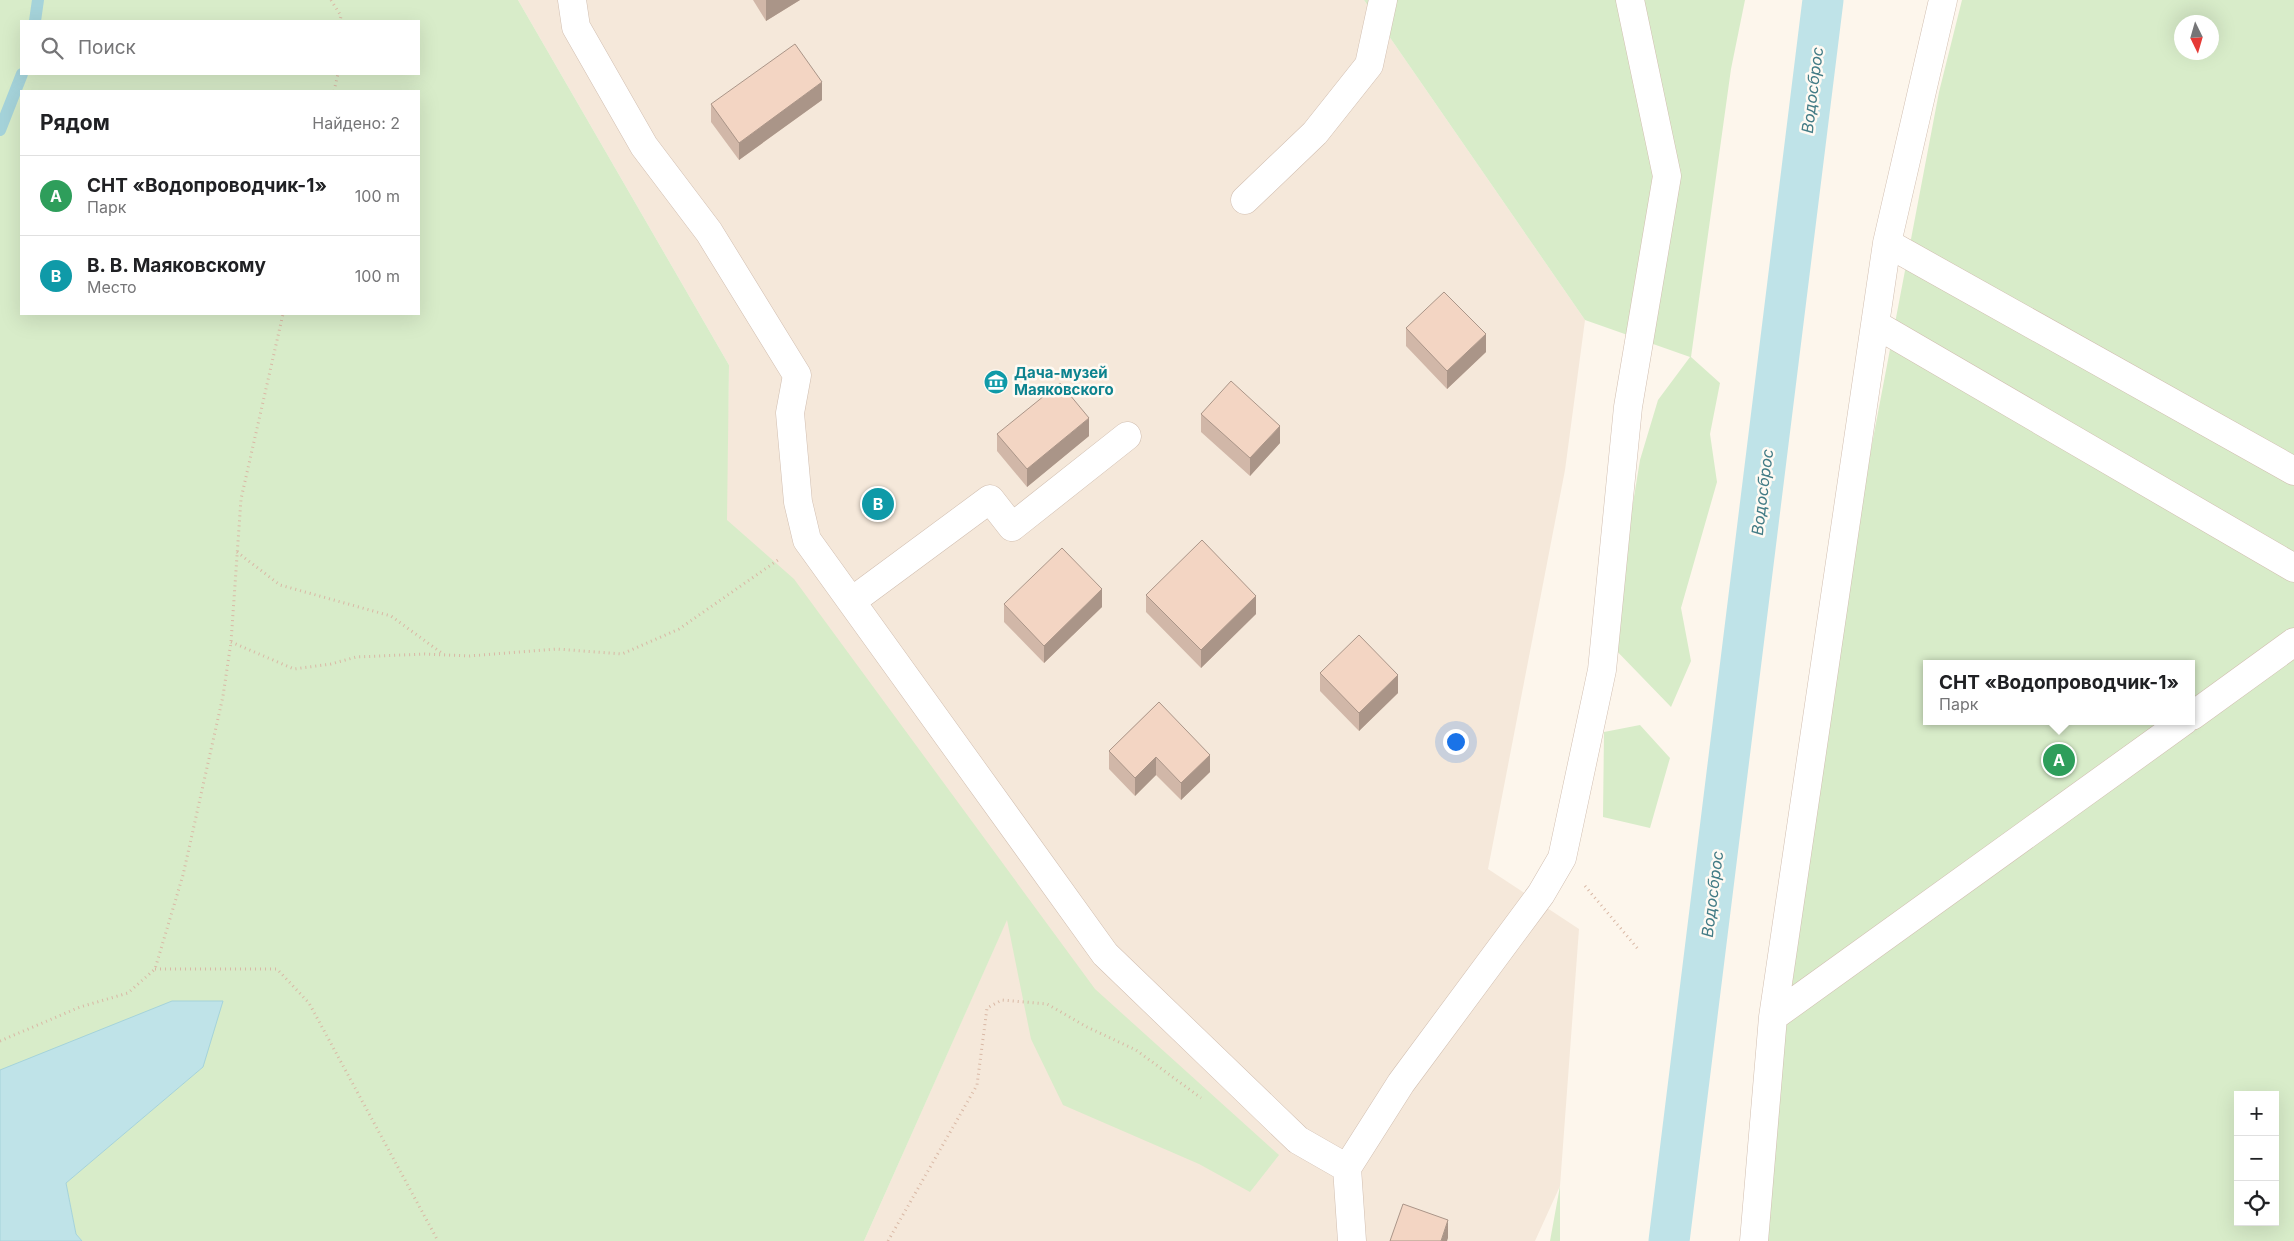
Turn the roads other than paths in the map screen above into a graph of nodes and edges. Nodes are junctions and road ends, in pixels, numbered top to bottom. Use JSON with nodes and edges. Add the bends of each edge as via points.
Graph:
{"nodes":[{"id":1,"x":572,"y":0,"type":"edge"},
{"id":2,"x":1383,"y":0,"type":"edge"},
{"id":3,"x":1630,"y":0,"type":"edge"},
{"id":4,"x":1943,"y":0,"type":"edge"},
{"id":5,"x":1245,"y":200,"type":"dead end"},
{"id":6,"x":1887,"y":243,"type":"junction"},
{"id":7,"x":1875,"y":324,"type":"junction"},
{"id":8,"x":1127,"y":436,"type":"dead end"},
{"id":9,"x":2294,"y":471,"type":"edge"},
{"id":10,"x":2294,"y":568,"type":"edge"},
{"id":11,"x":852,"y":601,"type":"junction"},
{"id":12,"x":2294,"y":642,"type":"edge"},
{"id":13,"x":2195,"y":714,"type":"edge"},
{"id":14,"x":2178,"y":725,"type":"edge"},
{"id":15,"x":1773,"y":1017,"type":"junction"},
{"id":16,"x":1347,"y":1168,"type":"junction"},
{"id":17,"x":1352,"y":1241,"type":"edge"},
{"id":18,"x":1754,"y":1241,"type":"edge"}],
"edges":[{"from":1,"to":11,"type":"lane","via":[[576,27],[644,146],[709,232],[797,376],[790,414],[798,502],[807,540]]},
{"from":2,"to":5,"type":"lane","via":[[1368,65],[1315,133]]},
{"from":3,"to":16,"type":"lane","via":[[1667,176],[1628,407],[1602,670],[1562,858],[1540,894],[1401,1083]]},
{"from":4,"to":6,"type":"lane"},
{"from":6,"to":7,"type":"lane"},
{"from":6,"to":9,"type":"lane"},
{"from":7,"to":10,"type":"lane"},
{"from":7,"to":15,"type":"lane"},
{"from":8,"to":11,"type":"lane","via":[[1012,527],[990,499]]},
{"from":11,"to":16,"type":"lane","via":[[1105,954],[1298,1140]]},
{"from":12,"to":13,"type":"lane"},
{"from":14,"to":15,"type":"lane"},
{"from":15,"to":18,"type":"lane"},
{"from":16,"to":17,"type":"lane"}]}
